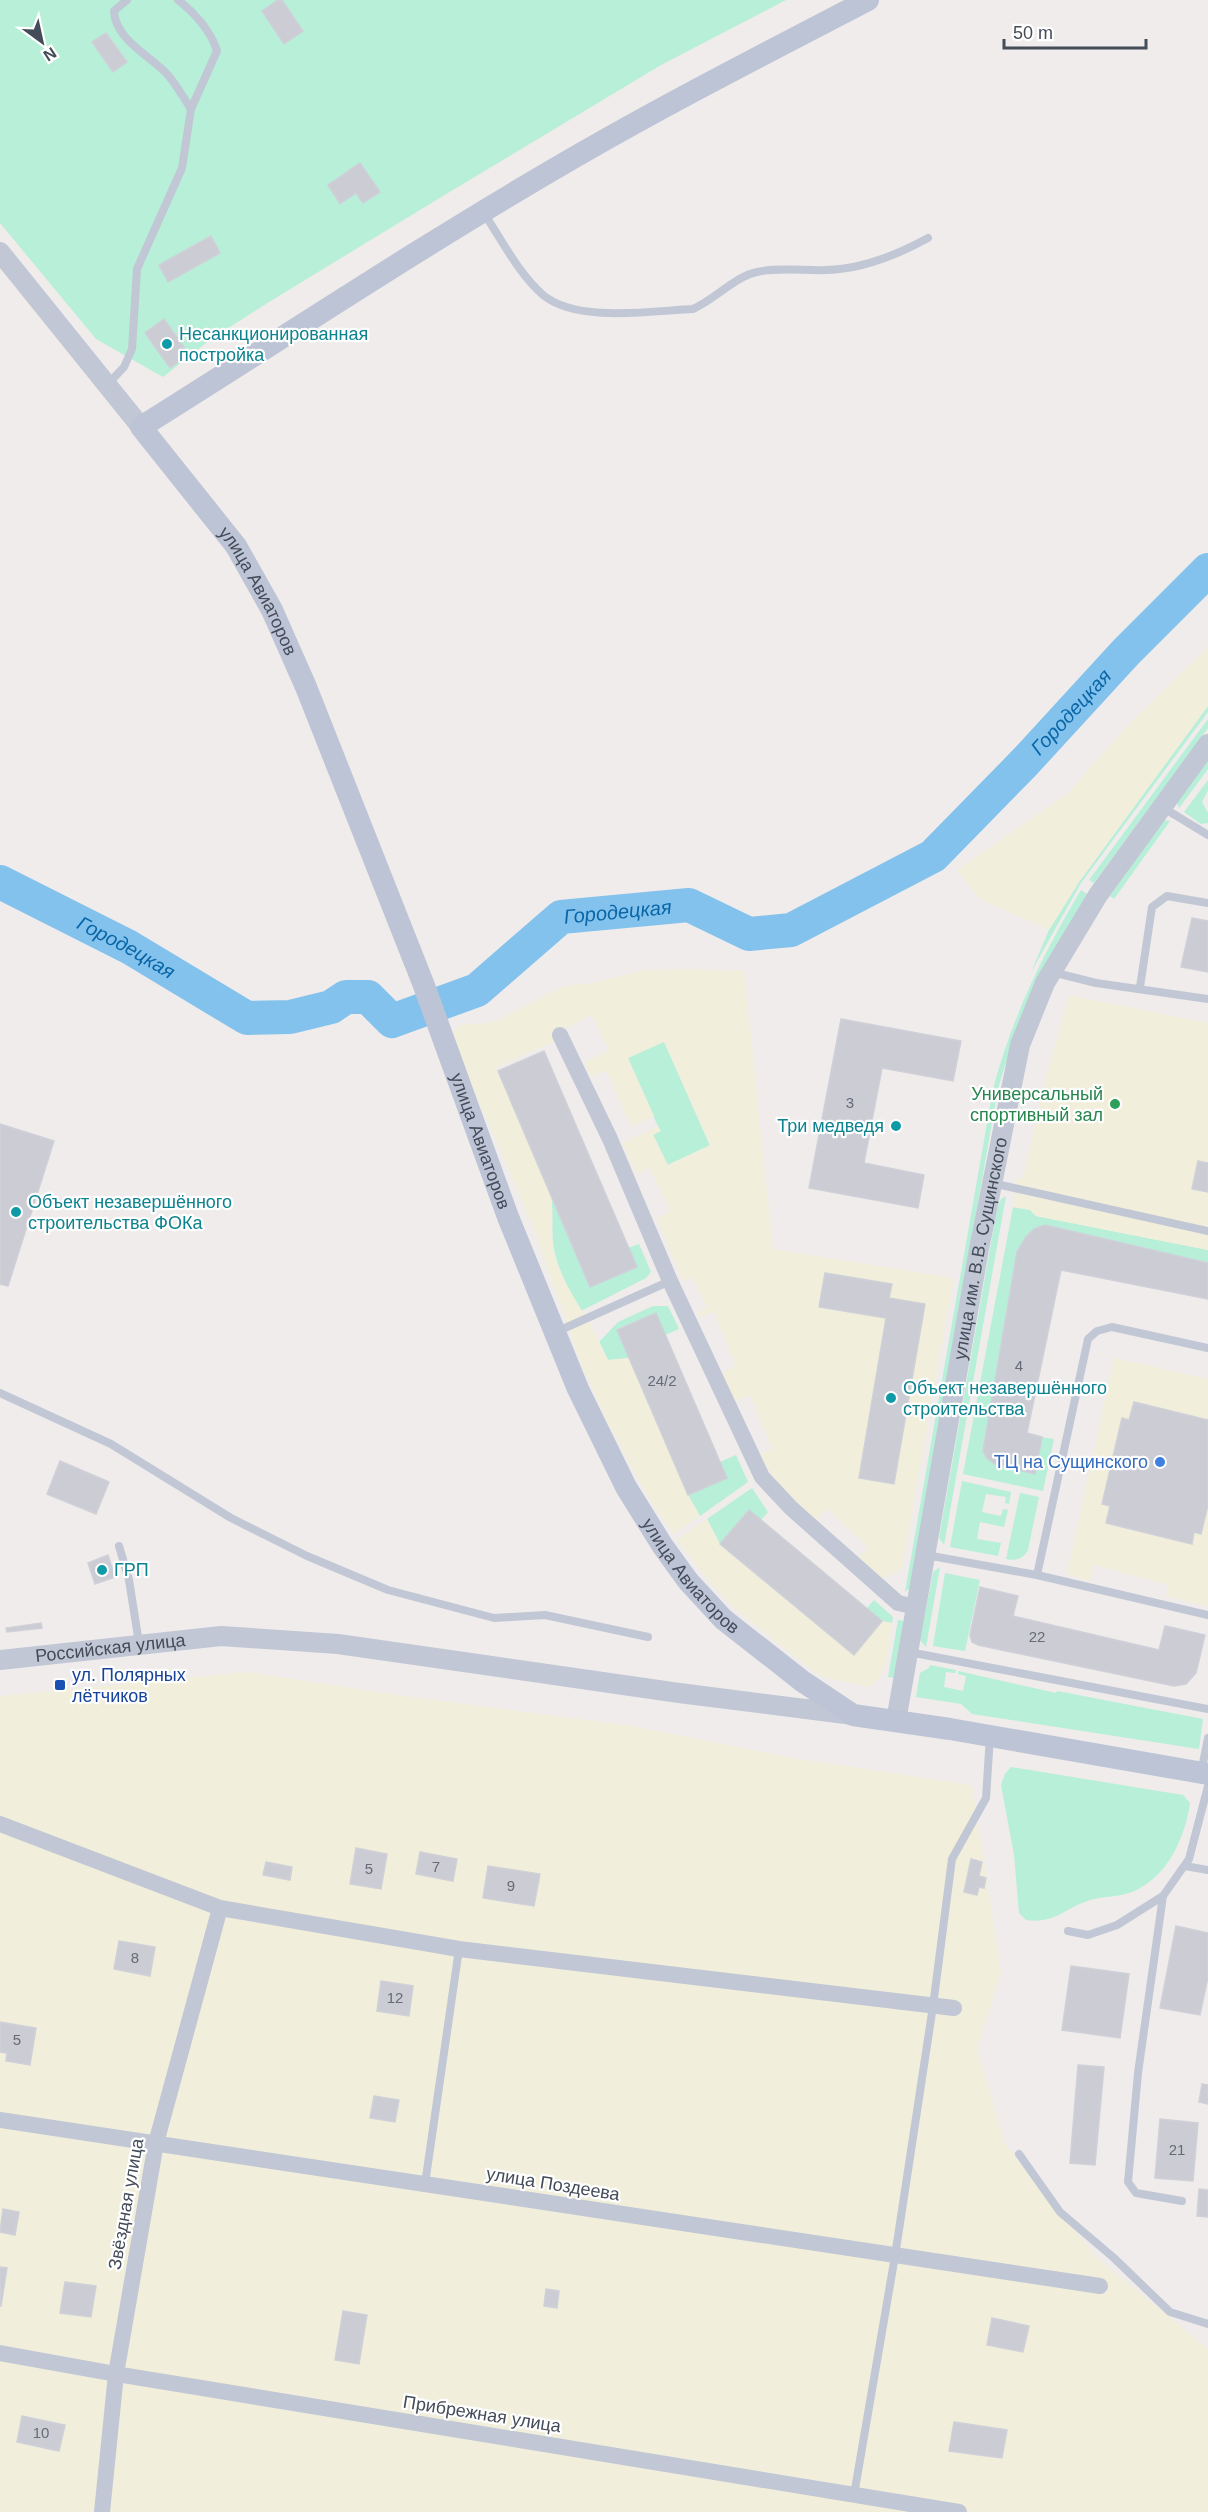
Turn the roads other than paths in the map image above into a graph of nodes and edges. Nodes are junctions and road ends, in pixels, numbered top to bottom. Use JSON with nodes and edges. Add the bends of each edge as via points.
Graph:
{"nodes":[{"id":1,"x":127,"y":0,"type":"edge"},
{"id":2,"x":178,"y":0,"type":"edge"},
{"id":3,"x":868,"y":0,"type":"edge"},
{"id":4,"x":191,"y":109,"type":"junction"},
{"id":5,"x":483,"y":212,"type":"junction"},
{"id":6,"x":928,"y":238,"type":"dead end"},
{"id":7,"x":0,"y":252,"type":"edge"},
{"id":8,"x":107,"y":385,"type":"junction"},
{"id":9,"x":141,"y":427,"type":"junction"},
{"id":10,"x":1208,"y":744,"type":"edge"},
{"id":11,"x":1161,"y":807,"type":"junction"},
{"id":12,"x":1208,"y":835,"type":"edge"},
{"id":13,"x":1208,"y":903,"type":"edge"},
{"id":14,"x":1052,"y":972,"type":"junction"},
{"id":15,"x":1140,"y":987,"type":"junction"},
{"id":16,"x":1208,"y":999,"type":"edge"},
{"id":17,"x":560,"y":1035,"type":"dead end"},
{"id":18,"x":991,"y":1182,"type":"junction"},
{"id":19,"x":1208,"y":1232,"type":"edge"},
{"id":20,"x":670,"y":1281,"type":"junction"},
{"id":21,"x":555,"y":1332,"type":"junction"},
{"id":22,"x":1208,"y":1348,"type":"edge"},
{"id":23,"x":0,"y":1393,"type":"edge"},
{"id":24,"x":119,"y":1546,"type":"dead end"},
{"id":25,"x":926,"y":1555,"type":"junction"},
{"id":26,"x":1036,"y":1575,"type":"junction"},
{"id":27,"x":917,"y":1607,"type":"junction"},
{"id":28,"x":1208,"y":1615,"type":"edge"},
{"id":29,"x":648,"y":1637,"type":"dead end"},
{"id":30,"x":139,"y":1643,"type":"junction"},
{"id":31,"x":908,"y":1652,"type":"junction"},
{"id":32,"x":0,"y":1660,"type":"edge"},
{"id":33,"x":1208,"y":1709,"type":"edge"},
{"id":34,"x":853,"y":1715,"type":"junction"},
{"id":35,"x":896,"y":1721,"type":"junction"},
{"id":36,"x":990,"y":1736,"type":"junction"},
{"id":37,"x":1208,"y":1738,"type":"edge"},
{"id":38,"x":1206,"y":1778,"type":"edge"},
{"id":39,"x":0,"y":1824,"type":"edge"},
{"id":40,"x":1185,"y":1866,"type":"junction"},
{"id":41,"x":1208,"y":1870,"type":"edge"},
{"id":42,"x":1163,"y":1896,"type":"junction"},
{"id":43,"x":220,"y":1908,"type":"junction"},
{"id":44,"x":1068,"y":1931,"type":"dead end"},
{"id":45,"x":459,"y":1949,"type":"junction"},
{"id":46,"x":933,"y":2006,"type":"junction"},
{"id":47,"x":954,"y":2008,"type":"dead end"},
{"id":48,"x":0,"y":2120,"type":"edge"},
{"id":49,"x":156,"y":2143,"type":"junction"},
{"id":50,"x":1019,"y":2154,"type":"dead end"},
{"id":51,"x":425,"y":2184,"type":"junction"},
{"id":52,"x":1182,"y":2201,"type":"dead end"},
{"id":53,"x":895,"y":2256,"type":"junction"},
{"id":54,"x":1100,"y":2286,"type":"dead end"},
{"id":55,"x":1208,"y":2324,"type":"edge"},
{"id":56,"x":0,"y":2353,"type":"edge"},
{"id":57,"x":116,"y":2374,"type":"junction"},
{"id":58,"x":854,"y":2495,"type":"junction"},
{"id":59,"x":102,"y":2512,"type":"edge"},
{"id":60,"x":959,"y":2512,"type":"edge"}],
"edges":[{"from":1,"to":4,"type":"lane","via":[[114,11],[114,20],[127,38],[168,75]]},
{"from":2,"to":4,"type":"lane","via":[[213,39],[217,51]]},
{"from":3,"to":5,"type":"main road","via":[[695,90]]},
{"from":4,"to":8,"type":"lane","via":[[182,168],[137,269],[132,349],[124,367]]},
{"from":5,"to":6,"type":"lane","via":[[524,274],[544,296],[564,307],[595,313],[693,309],[757,272],[830,270],[864,264],[902,252]]},
{"from":5,"to":9,"type":"main road"},
{"from":7,"to":8,"type":"street","name":"улица Авиаторов"},
{"from":8,"to":9,"type":"street","name":"улица Авиаторов"},
{"from":9,"to":21,"type":"main road","name":"улица Авиаторов","via":[[236,546],[272,610],[423,983],[508,1217]]},
{"from":10,"to":11,"type":"street","name":"улица им. В.В. Сущинского"},
{"from":11,"to":12,"type":"lane"},
{"from":11,"to":14,"type":"street","name":"улица им. В.В. Сущинского","via":[[1098,895]]},
{"from":13,"to":15,"type":"lane","via":[[1167,896],[1152,907]]},
{"from":14,"to":15,"type":"lane","via":[[1096,983]]},
{"from":14,"to":18,"type":"street","name":"улица им. В.В. Сущинского","via":[[1020,1045]]},
{"from":15,"to":16,"type":"lane"},
{"from":17,"to":20,"type":"street","via":[[610,1138]]},
{"from":18,"to":19,"type":"lane"},
{"from":18,"to":25,"type":"street","name":"улица им. В.В. Сущинского"},
{"from":20,"to":21,"type":"lane"},
{"from":20,"to":27,"type":"street","via":[[762,1478],[898,1603]]},
{"from":21,"to":34,"type":"main road","name":"улица Авиаторов","via":[[626,1487],[688,1581],[723,1619]]},
{"from":22,"to":26,"type":"lane","via":[[1112,1327],[1097,1331],[1088,1339]]},
{"from":23,"to":29,"type":"lane","via":[[111,1444],[231,1518],[388,1590],[494,1618],[544,1615]]},
{"from":24,"to":30,"type":"lane"},
{"from":25,"to":26,"type":"lane"},
{"from":25,"to":27,"type":"street","name":"улица им. В.В. Сущинского"},
{"from":26,"to":28,"type":"lane"},
{"from":27,"to":31,"type":"street","name":"улица им. В.В. Сущинского"},
{"from":30,"to":32,"type":"street","name":"Российская улица"},
{"from":30,"to":34,"type":"street","name":"Российская улица","via":[[221,1636],[338,1644]]},
{"from":31,"to":33,"type":"lane"},
{"from":31,"to":35,"type":"street","name":"улица им. В.В. Сущинского"},
{"from":34,"to":35,"type":"main road","name":"улица Авиаторов"},
{"from":35,"to":36,"type":"main road","name":"улица Авиаторов"},
{"from":36,"to":38,"type":"main road","name":"улица Авиаторов"},
{"from":36,"to":46,"type":"lane","via":[[987,1798],[952,1859]]},
{"from":37,"to":38,"type":"lane"},
{"from":38,"to":40,"type":"lane"},
{"from":39,"to":43,"type":"street"},
{"from":40,"to":41,"type":"lane"},
{"from":40,"to":42,"type":"lane"},
{"from":42,"to":44,"type":"lane","via":[[1117,1925],[1088,1935]]},
{"from":42,"to":52,"type":"lane","via":[[1138,2073],[1128,2182],[1136,2193]]},
{"from":43,"to":45,"type":"street"},
{"from":43,"to":49,"type":"street","name":"Звёздная улица"},
{"from":45,"to":46,"type":"street"},
{"from":45,"to":51,"type":"lane"},
{"from":46,"to":47,"type":"street"},
{"from":46,"to":53,"type":"lane"},
{"from":48,"to":49,"type":"street","name":"улица Поздеева"},
{"from":49,"to":51,"type":"street","name":"улица Поздеева"},
{"from":49,"to":57,"type":"street","name":"Звёздная улица"},
{"from":50,"to":55,"type":"lane","via":[[1060,2212],[1170,2312]]},
{"from":51,"to":53,"type":"street","name":"улица Поздеева"},
{"from":53,"to":54,"type":"street","name":"улица Поздеева"},
{"from":53,"to":58,"type":"lane"},
{"from":56,"to":57,"type":"street","name":"Прибрежная улица"},
{"from":57,"to":58,"type":"street","name":"Прибрежная улица"},
{"from":57,"to":59,"type":"street","name":"Звёздная улица"},
{"from":58,"to":60,"type":"street","name":"Прибрежная улица"}]}
